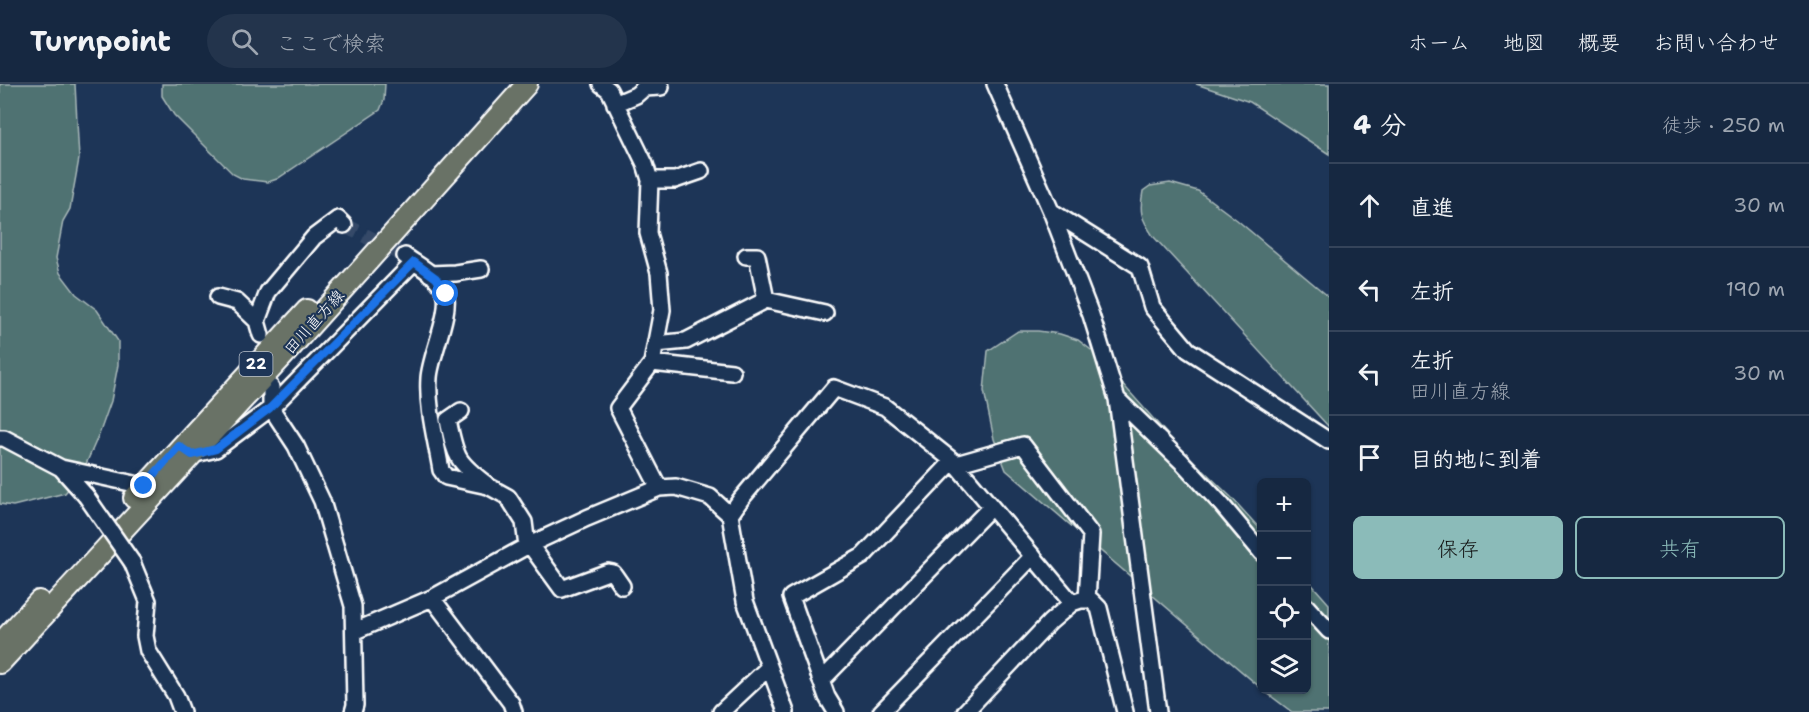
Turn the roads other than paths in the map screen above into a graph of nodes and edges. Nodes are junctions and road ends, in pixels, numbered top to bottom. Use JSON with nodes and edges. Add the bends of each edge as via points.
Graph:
{"nodes":[{"id":1,"x":512,"y":84,"type":"edge"},
{"id":2,"x":527,"y":84,"type":"edge"},
{"id":3,"x":601,"y":84,"type":"edge"},
{"id":4,"x":995,"y":84,"type":"edge"},
{"id":5,"x":661,"y":87,"type":"dead end"},
{"id":6,"x":615,"y":104,"type":"junction"},
{"id":7,"x":701,"y":171,"type":"dead end"},
{"id":8,"x":650,"y":180,"type":"junction"},
{"id":9,"x":1051,"y":211,"type":"junction"},
{"id":10,"x":344,"y":225,"type":"tunnel mouth"},
{"id":11,"x":746,"y":256,"type":"dead end"},
{"id":12,"x":481,"y":269,"type":"dead end"},
{"id":13,"x":430,"y":274,"type":"junction"},
{"id":14,"x":218,"y":297,"type":"dead end"},
{"id":15,"x":766,"y":300,"type":"junction"},
{"id":16,"x":825,"y":313,"type":"dead end"},
{"id":17,"x":656,"y":344,"type":"junction"},
{"id":18,"x":652,"y":363,"type":"junction"},
{"id":19,"x":732,"y":372,"type":"dead end"},
{"id":20,"x":271,"y":387,"type":"dead end"},
{"id":21,"x":1117,"y":399,"type":"junction"},
{"id":22,"x":270,"y":408,"type":"junction"},
{"id":23,"x":461,"y":411,"type":"dead end"},
{"id":24,"x":0,"y":438,"type":"edge"},
{"id":25,"x":1329,"y":441,"type":"edge"},
{"id":26,"x":185,"y":450,"type":"junction"},
{"id":27,"x":954,"y":462,"type":"junction"},
{"id":28,"x":61,"y":468,"type":"junction"},
{"id":29,"x":144,"y":486,"type":"junction"},
{"id":30,"x":488,"y":486,"type":"junction"},
{"id":31,"x":658,"y":488,"type":"junction"},
{"id":32,"x":991,"y":507,"type":"junction"},
{"id":33,"x":730,"y":515,"type":"junction"},
{"id":34,"x":529,"y":545,"type":"junction"},
{"id":35,"x":1257,"y":547,"type":"edge"},
{"id":36,"x":1033,"y":556,"type":"junction"},
{"id":37,"x":622,"y":586,"type":"dead end"},
{"id":38,"x":432,"y":598,"type":"junction"},
{"id":39,"x":1080,"y":601,"type":"junction"},
{"id":40,"x":1311,"y":611,"type":"edge"},
{"id":41,"x":355,"y":631,"type":"junction"},
{"id":42,"x":1329,"y":631,"type":"edge"},
{"id":43,"x":0,"y":644,"type":"edge"},
{"id":44,"x":0,"y":663,"type":"edge"},
{"id":45,"x":768,"y":668,"type":"junction"},
{"id":46,"x":821,"y":681,"type":"junction"},
{"id":47,"x":182,"y":712,"type":"edge"},
{"id":48,"x":353,"y":712,"type":"edge"},
{"id":49,"x":514,"y":712,"type":"edge"},
{"id":50,"x":721,"y":712,"type":"edge"},
{"id":51,"x":786,"y":712,"type":"edge"},
{"id":52,"x":836,"y":712,"type":"edge"},
{"id":53,"x":881,"y":712,"type":"edge"},
{"id":54,"x":965,"y":712,"type":"edge"},
{"id":55,"x":1125,"y":712,"type":"edge"},
{"id":56,"x":1158,"y":712,"type":"edge"}],
"edges":[{"from":1,"to":26,"type":"main road","name":"田川直方線","number":"22","via":[[289,329]]},
{"from":2,"to":26,"type":"main road","name":"田川直方線","number":"22","via":[[285,354]]},
{"from":3,"to":6,"type":"street","via":[[609,90]]},
{"from":4,"to":9,"type":"street"},
{"from":5,"to":6,"type":"street","via":[[644,88]]},
{"from":6,"to":8,"type":"street"},
{"from":7,"to":8,"type":"street","via":[[675,180]]},
{"from":8,"to":17,"type":"street","via":[[648,233],[660,273],[662,310]]},
{"from":9,"to":21,"type":"street","via":[[1091,315]]},
{"from":9,"to":25,"type":"street","via":[[1140,267],[1152,307],[1188,350]]},
{"from":10,"to":14,"type":"street","via":[[338,219],[314,237],[268,292],[259,328],[237,302]]},
{"from":11,"to":15,"type":"street","via":[[757,256]]},
{"from":12,"to":13,"type":"street"},
{"from":13,"to":22,"type":"street","via":[[409,259]]},
{"from":13,"to":30,"type":"street","via":[[446,294],[429,377],[441,470],[446,477]]},
{"from":15,"to":16,"type":"street"},
{"from":15,"to":17,"type":"street","via":[[686,340]]},
{"from":17,"to":18,"type":"street"},
{"from":18,"to":19,"type":"street"},
{"from":18,"to":31,"type":"street","via":[[618,408]]},
{"from":20,"to":22,"type":"street"},
{"from":21,"to":35,"type":"street","via":[[1182,462]]},
{"from":21,"to":56,"type":"street"},
{"from":22,"to":26,"type":"street","via":[[216,449]]},
{"from":22,"to":41,"type":"street","via":[[297,446],[322,501],[353,606]]},
{"from":23,"to":30,"type":"street","via":[[448,420],[455,454],[465,468]]},
{"from":24,"to":28,"type":"street"},
{"from":26,"to":29,"type":"main road","name":"田川直方線","number":"22"},
{"from":26,"to":44,"type":"main road","name":"田川直方線","number":"22"},
{"from":27,"to":32,"type":"street"},
{"from":27,"to":33,"type":"street","via":[[885,407],[834,388]]},
{"from":27,"to":39,"type":"street","via":[[1023,445],[1091,534]]},
{"from":27,"to":46,"type":"street","via":[[863,556],[791,597]]},
{"from":28,"to":29,"type":"street"},
{"from":28,"to":47,"type":"street","bridge":true,"via":[[86,496],[132,562],[148,601],[148,651]]},
{"from":29,"to":43,"type":"main road","name":"田川直方線","number":"22"},
{"from":30,"to":34,"type":"street","via":[[508,497],[524,522]]},
{"from":31,"to":33,"type":"street","via":[[676,487],[710,497]]},
{"from":31,"to":34,"type":"street"},
{"from":32,"to":36,"type":"street"},
{"from":32,"to":46,"type":"street"},
{"from":33,"to":45,"type":"street","via":[[745,601]]},
{"from":34,"to":37,"type":"street","via":[[562,589],[608,572]]},
{"from":34,"to":38,"type":"street"},
{"from":36,"to":39,"type":"street"},
{"from":36,"to":53,"type":"street"},
{"from":38,"to":41,"type":"street"},
{"from":38,"to":49,"type":"street"},
{"from":39,"to":54,"type":"street","via":[[1050,622]]},
{"from":39,"to":55,"type":"street","via":[[1091,600],[1099,608]]},
{"from":40,"to":42,"type":"street"},
{"from":41,"to":48,"type":"street"},
{"from":45,"to":50,"type":"street"},
{"from":45,"to":51,"type":"street"},
{"from":46,"to":52,"type":"street"}]}
